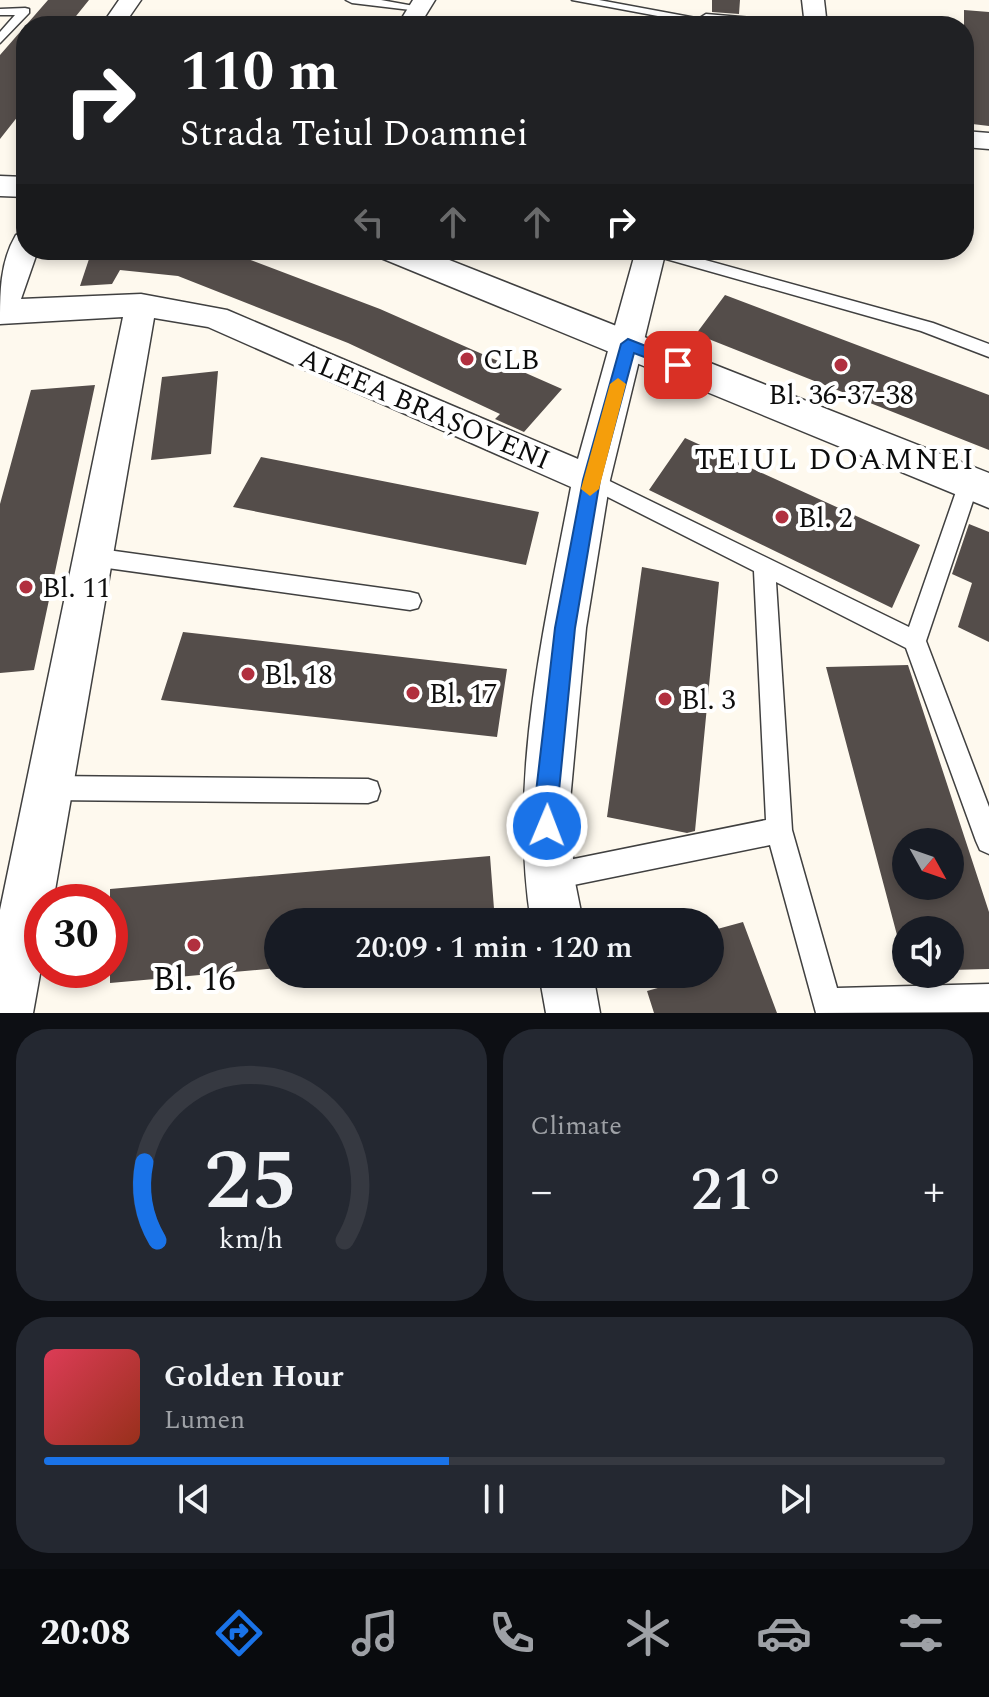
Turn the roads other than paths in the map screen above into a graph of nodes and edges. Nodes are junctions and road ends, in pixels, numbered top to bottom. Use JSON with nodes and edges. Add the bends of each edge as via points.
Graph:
{"nodes":[{"id":1,"x":352,"y":0,"type":"edge"},
{"id":2,"x":578,"y":0,"type":"edge"},
{"id":3,"x":595,"y":1,"type":"edge"},
{"id":4,"x":417,"y":11,"type":"edge"},
{"id":5,"x":0,"y":12,"type":"edge"},
{"id":6,"x":21,"y":16,"type":"edge"},
{"id":7,"x":706,"y":16,"type":"edge"},
{"id":8,"x":16,"y":21,"type":"edge"},
{"id":9,"x":0,"y":39,"type":"edge"},
{"id":10,"x":19,"y":260,"type":"edge"},
{"id":11,"x":418,"y":260,"type":"edge"},
{"id":12,"x":649,"y":260,"type":"edge"},
{"id":13,"x":687,"y":260,"type":"edge"},
{"id":14,"x":141,"y":304,"type":"junction"},
{"id":15,"x":0,"y":312,"type":"edge"},
{"id":16,"x":628,"y":344,"type":"junction"},
{"id":17,"x":989,"y":351,"type":"edge"},
{"id":18,"x":591,"y":480,"type":"junction"},
{"id":19,"x":979,"y":487,"type":"edge"},
{"id":20,"x":93,"y":557,"type":"junction"},
{"id":21,"x":764,"y":566,"type":"junction"},
{"id":22,"x":410,"y":601,"type":"dead end"},
{"id":23,"x":915,"y":641,"type":"junction"},
{"id":24,"x":49,"y":788,"type":"junction"},
{"id":25,"x":368,"y":791,"type":"dead end"},
{"id":26,"x":779,"y":830,"type":"junction"},
{"id":27,"x":989,"y":841,"type":"edge"},
{"id":28,"x":549,"y":877,"type":"junction"},
{"id":29,"x":555,"y":908,"type":"edge"},
{"id":30,"x":569,"y":988,"type":"edge"},
{"id":31,"x":989,"y":998,"type":"edge"},
{"id":32,"x":828,"y":1007,"type":"edge"},
{"id":33,"x":6,"y":1013,"type":"edge"},
{"id":34,"x":573,"y":1013,"type":"edge"}],
"edges":[{"from":1,"to":4,"type":"lane"},
{"from":2,"to":3,"type":"lane"},
{"from":3,"to":7,"type":"lane"},
{"from":5,"to":6,"type":"lane","via":[[25,11]]},
{"from":8,"to":9,"type":"lane"},
{"from":10,"to":15,"type":"street"},
{"from":11,"to":16,"type":"street"},
{"from":12,"to":16,"type":"street"},
{"from":13,"to":17,"type":"lane","via":[[927,327]]},
{"from":14,"to":15,"type":"street","name":"ALEEA BRAȘOVENI"},
{"from":14,"to":18,"type":"street","name":"ALEEA BRAȘOVENI","via":[[216,318]]},
{"from":14,"to":20,"type":"street"},
{"from":16,"to":18,"type":"street"},
{"from":16,"to":19,"type":"street"},
{"from":18,"to":21,"type":"lane","name":"ALEEA BRAȘOVENI"},
{"from":18,"to":28,"type":"street","via":[[565,628],[548,785]]},
{"from":19,"to":23,"type":"lane"},
{"from":20,"to":22,"type":"lane"},
{"from":20,"to":24,"type":"street"},
{"from":21,"to":23,"type":"lane","name":"ALEEA BRAȘOVENI"},
{"from":21,"to":26,"type":"lane"},
{"from":23,"to":27,"type":"lane"},
{"from":24,"to":25,"type":"lane"},
{"from":24,"to":33,"type":"street"},
{"from":26,"to":28,"type":"lane"},
{"from":26,"to":32,"type":"lane"},
{"from":28,"to":29,"type":"street"},
{"from":30,"to":34,"type":"street"},
{"from":31,"to":32,"type":"lane"}]}
